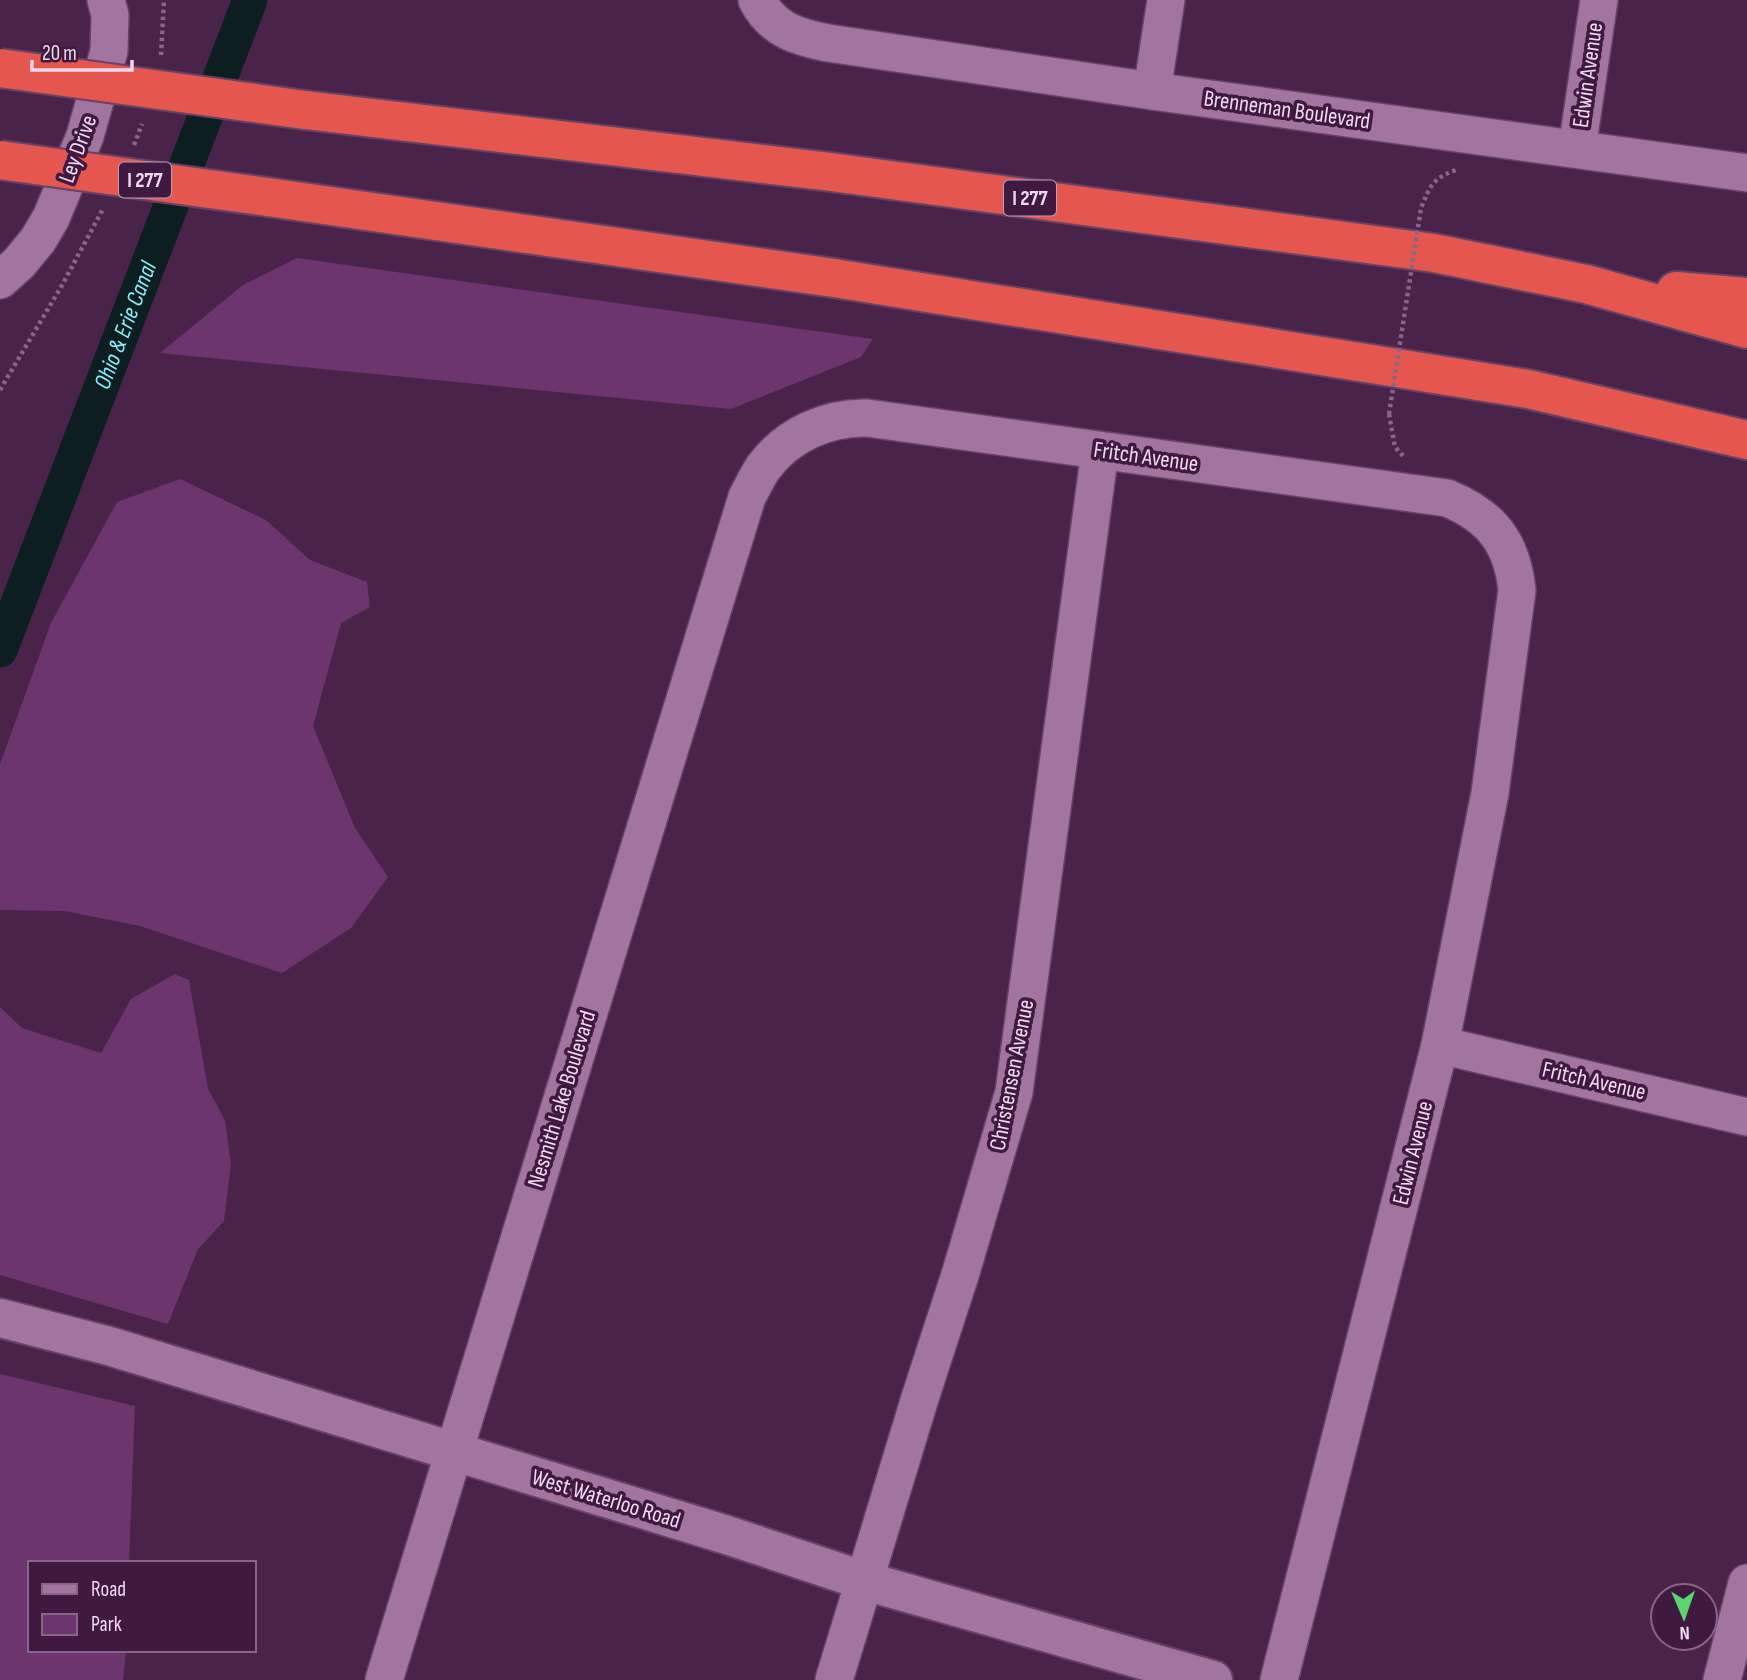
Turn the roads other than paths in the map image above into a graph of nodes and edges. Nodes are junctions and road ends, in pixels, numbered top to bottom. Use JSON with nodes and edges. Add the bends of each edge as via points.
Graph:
{"nodes":[{"id":1,"x":106,"y":0,"type":"edge"},
{"id":2,"x":757,"y":0,"type":"edge"},
{"id":3,"x":1166,"y":0,"type":"edge"},
{"id":4,"x":1599,"y":0,"type":"edge"},
{"id":5,"x":0,"y":68,"type":"edge"},
{"id":6,"x":1152,"y":92,"type":"junction"},
{"id":7,"x":1577,"y":149,"type":"junction"},
{"id":8,"x":0,"y":160,"type":"edge"},
{"id":9,"x":1747,"y":173,"type":"edge"},
{"id":10,"x":0,"y":280,"type":"edge"},
{"id":11,"x":1586,"y":284,"type":"junction"},
{"id":12,"x":1747,"y":297,"type":"edge"},
{"id":13,"x":1747,"y":329,"type":"edge"},
{"id":14,"x":1747,"y":440,"type":"edge"},
{"id":15,"x":1100,"y":451,"type":"junction"},
{"id":16,"x":740,"y":517,"type":"joint"},
{"id":17,"x":1513,"y":619,"type":"joint"},
{"id":18,"x":1440,"y":1045,"type":"junction"},
{"id":19,"x":1747,"y":1117,"type":"edge"},
{"id":20,"x":0,"y":1318,"type":"edge"},
{"id":21,"x":454,"y":1453,"type":"junction"},
{"id":22,"x":865,"y":1581,"type":"junction"},
{"id":23,"x":1747,"y":1583,"type":"edge"},
{"id":24,"x":384,"y":1680,"type":"edge"},
{"id":25,"x":834,"y":1680,"type":"edge"},
{"id":26,"x":1213,"y":1680,"type":"edge"},
{"id":27,"x":1279,"y":1680,"type":"edge"},
{"id":28,"x":1723,"y":1680,"type":"edge"}],
"edges":[{"from":1,"to":10,"type":"street","name":"Ley Drive","via":[[109,51],[85,136],[51,218],[38,240]]},
{"from":2,"to":6,"type":"street","name":"Brenneman Boulevard","via":[[775,24],[799,37]]},
{"from":3,"to":6,"type":"street"},
{"from":4,"to":7,"type":"street","name":"Edwin Avenue"},
{"from":5,"to":11,"type":"highway","number":"I 277","bridge":true,"via":[[1434,253]]},
{"from":6,"to":7,"type":"street","name":"Brenneman Boulevard"},
{"from":7,"to":9,"type":"street","name":"Brenneman Boulevard"},
{"from":8,"to":14,"type":"highway","number":"I 277","bridge":true,"via":[[834,278],[1528,389]]},
{"from":11,"to":12,"type":"highway"},
{"from":11,"to":13,"type":"highway","number":"I 277"},
{"from":15,"to":16,"type":"street","name":"Fritch Avenue","via":[[848,418],[804,432],[786,444],[763,468]]},
{"from":15,"to":17,"type":"street","name":"Fritch Avenue","via":[[1457,502],[1491,524],[1503,540],[1515,569]]},
{"from":15,"to":22,"type":"street","name":"Christensen Avenue","via":[[1014,1092]]},
{"from":16,"to":21,"type":"street","name":"Nesmith Lake Boulevard"},
{"from":17,"to":18,"type":"street","name":"Edwin Avenue","via":[[1490,793]]},
{"from":18,"to":19,"type":"street","name":"Fritch Avenue"},
{"from":18,"to":27,"type":"street","name":"Edwin Avenue"},
{"from":20,"to":21,"type":"main road","name":"West Waterloo Road","via":[[109,1346]]},
{"from":21,"to":22,"type":"main road","name":"West Waterloo Road"},
{"from":21,"to":24,"type":"street","name":"Nesmith Lake Boulevard"},
{"from":22,"to":25,"type":"street","name":"Christensen Avenue"},
{"from":22,"to":26,"type":"main road","name":"West Waterloo Road"},
{"from":23,"to":28,"type":"street"}]}
